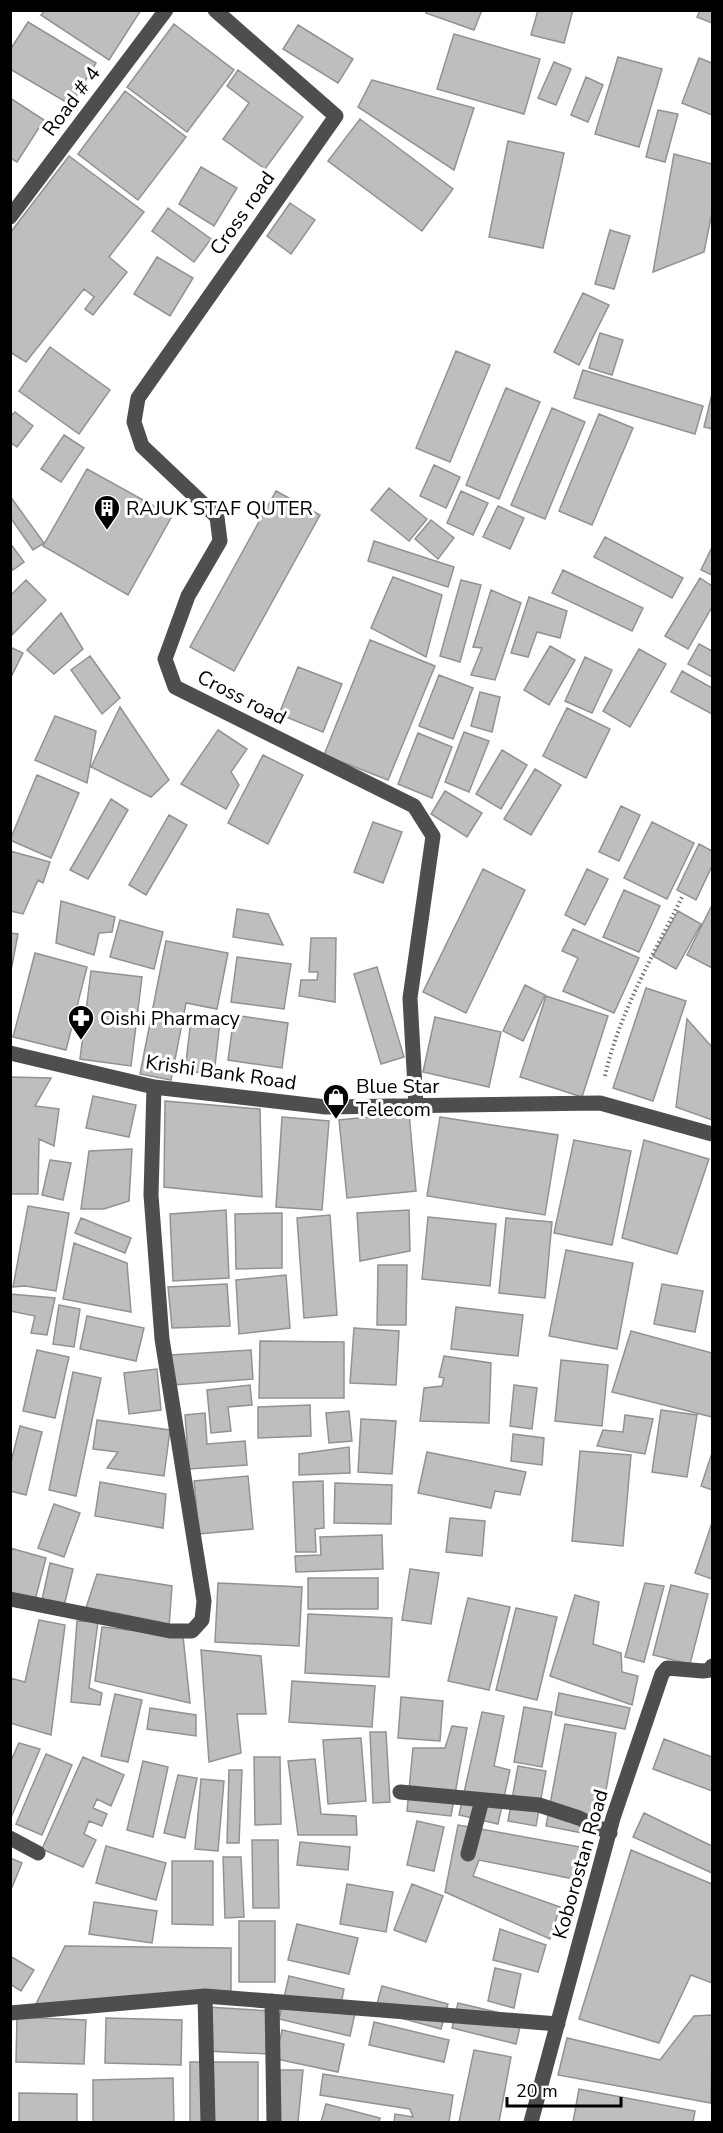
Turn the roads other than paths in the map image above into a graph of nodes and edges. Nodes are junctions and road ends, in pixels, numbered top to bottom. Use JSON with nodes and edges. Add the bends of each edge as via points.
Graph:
{"nodes":[{"id":1,"x":215,"y":10,"type":"edge"},
{"id":2,"x":165,"y":11,"type":"edge"},
{"id":3,"x":10,"y":217,"type":"edge"},
{"id":4,"x":10,"y":1053,"type":"edge"},
{"id":5,"x":154,"y":1087,"type":"junction"},
{"id":6,"x":416,"y":1106,"type":"junction"},
{"id":7,"x":712,"y":1134,"type":"edge"},
{"id":8,"x":10,"y":1599,"type":"edge"},
{"id":9,"x":712,"y":1666,"type":"edge"},
{"id":10,"x":400,"y":1792,"type":"dead end"},
{"id":11,"x":482,"y":1800,"type":"junction"},
{"id":12,"x":610,"y":1833,"type":"junction"},
{"id":13,"x":10,"y":1838,"type":"edge"},
{"id":14,"x":38,"y":1853,"type":"dead end"},
{"id":15,"x":468,"y":1854,"type":"dead end"},
{"id":16,"x":205,"y":1996,"type":"junction"},
{"id":17,"x":272,"y":2001,"type":"junction"},
{"id":18,"x":10,"y":2013,"type":"edge"},
{"id":19,"x":558,"y":2024,"type":"junction"},
{"id":20,"x":208,"y":2122,"type":"edge"},
{"id":21,"x":274,"y":2122,"type":"edge"},
{"id":22,"x":531,"y":2122,"type":"edge"}],
"edges":[{"from":1,"to":6,"type":"street","name":"Cross road","via":[[336,116],[138,398],[134,422],[142,446],[217,518],[220,541],[188,596],[165,659],[175,687],[414,806],[433,836],[410,998]]},
{"from":2,"to":3,"type":"street","name":"Road # 4"},
{"from":4,"to":5,"type":"street","name":"Krishi Bank Road"},
{"from":5,"to":6,"type":"street","name":"Krishi Bank Road","via":[[326,1107]]},
{"from":5,"to":8,"type":"street","via":[[151,1194],[162,1339],[204,1601],[202,1620],[192,1631],[170,1631]]},
{"from":6,"to":7,"type":"street","name":"Krishi Bank Road","via":[[599,1103]]},
{"from":9,"to":12,"type":"street","name":"Koborostan Road","via":[[703,1671],[667,1668],[662,1674]]},
{"from":10,"to":11,"type":"street"},
{"from":11,"to":12,"type":"street","via":[[539,1804]]},
{"from":11,"to":15,"type":"street"},
{"from":12,"to":19,"type":"street","name":"Koborostan Road"},
{"from":13,"to":14,"type":"street"},
{"from":16,"to":17,"type":"street"},
{"from":16,"to":18,"type":"street"},
{"from":16,"to":20,"type":"street"},
{"from":17,"to":19,"type":"street"},
{"from":17,"to":21,"type":"street"},
{"from":19,"to":22,"type":"street","name":"Koborostan Road"}]}
